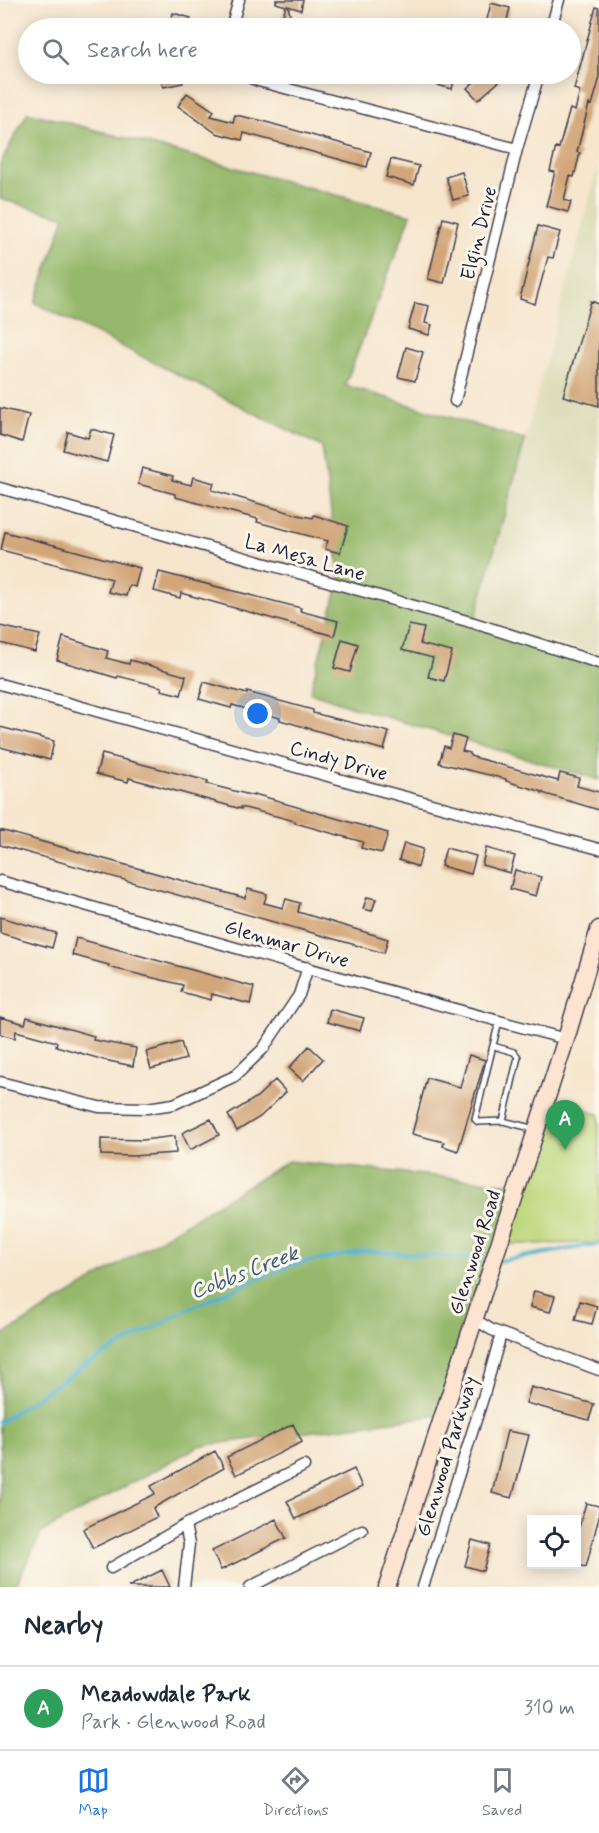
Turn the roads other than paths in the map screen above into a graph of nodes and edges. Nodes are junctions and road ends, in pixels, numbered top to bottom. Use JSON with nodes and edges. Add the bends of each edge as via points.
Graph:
{"nodes":[{"id":1,"x":239,"y":0,"type":"edge"},
{"id":2,"x":559,"y":0,"type":"edge"},
{"id":3,"x":234,"y":18,"type":"edge"},
{"id":4,"x":554,"y":18,"type":"edge"},
{"id":5,"x":269,"y":84,"type":"edge"},
{"id":6,"x":535,"y":84,"type":"edge"},
{"id":7,"x":518,"y":149,"type":"junction"},
{"id":8,"x":454,"y":401,"type":"dead end"},
{"id":9,"x":0,"y":488,"type":"edge"},
{"id":10,"x":599,"y":663,"type":"edge"},
{"id":11,"x":0,"y":684,"type":"edge"},
{"id":12,"x":599,"y":849,"type":"edge"},
{"id":13,"x":0,"y":881,"type":"edge"},
{"id":14,"x":599,"y":929,"type":"edge"},
{"id":15,"x":308,"y":967,"type":"junction"},
{"id":16,"x":500,"y":1021,"type":"junction"},
{"id":17,"x":566,"y":1039,"type":"junction"},
{"id":18,"x":493,"y":1046,"type":"junction"},
{"id":19,"x":0,"y":1082,"type":"edge"},
{"id":20,"x":503,"y":1121,"type":"junction"},
{"id":21,"x":536,"y":1129,"type":"junction"},
{"id":22,"x":474,"y":1319,"type":"junction"},
{"id":23,"x":501,"y":1334,"type":"junction"},
{"id":24,"x":599,"y":1370,"type":"edge"},
{"id":25,"x":304,"y":1466,"type":"dead end"},
{"id":26,"x":185,"y":1525,"type":"junction"},
{"id":27,"x":362,"y":1530,"type":"dead end"},
{"id":28,"x":111,"y":1568,"type":"dead end"},
{"id":29,"x":184,"y":1587,"type":"edge"},
{"id":30,"x":250,"y":1587,"type":"edge"},
{"id":31,"x":387,"y":1587,"type":"edge"},
{"id":32,"x":423,"y":1587,"type":"edge"}],
"edges":[{"from":1,"to":3,"type":"street"},
{"from":2,"to":4,"type":"street"},
{"from":5,"to":7,"type":"street"},
{"from":6,"to":7,"type":"street","name":"Elgin Drive"},
{"from":7,"to":8,"type":"street","name":"Elgin Drive"},
{"from":9,"to":10,"type":"street","name":"La Mesa Lane","via":[[463,620]]},
{"from":11,"to":12,"type":"street","name":"Cindy Drive"},
{"from":13,"to":15,"type":"street","name":"Glenmar Drive"},
{"from":14,"to":17,"type":"main road","name":"Glenwood Road"},
{"from":15,"to":16,"type":"street","name":"Glenmar Drive"},
{"from":15,"to":19,"type":"street","via":[[299,995],[263,1049],[235,1076],[174,1104],[99,1107]]},
{"from":16,"to":17,"type":"street","name":"Glenmar Drive"},
{"from":16,"to":18,"type":"lane"},
{"from":17,"to":21,"type":"main road","name":"Glenwood Road"},
{"from":18,"to":20,"type":"lane","via":[[518,1057]]},
{"from":18,"to":20,"type":"lane","via":[[475,1119]]},
{"from":20,"to":21,"type":"lane"},
{"from":21,"to":22,"type":"main road","name":"Glenwood Road"},
{"from":22,"to":23,"type":"street"},
{"from":22,"to":31,"type":"main road","name":"Glenwood Road"},
{"from":23,"to":24,"type":"street"},
{"from":23,"to":32,"type":"street","name":"Glenwood Parkway"},
{"from":25,"to":26,"type":"street"},
{"from":26,"to":28,"type":"street"},
{"from":26,"to":29,"type":"street","via":[[189,1544]]},
{"from":27,"to":30,"type":"street"}]}
